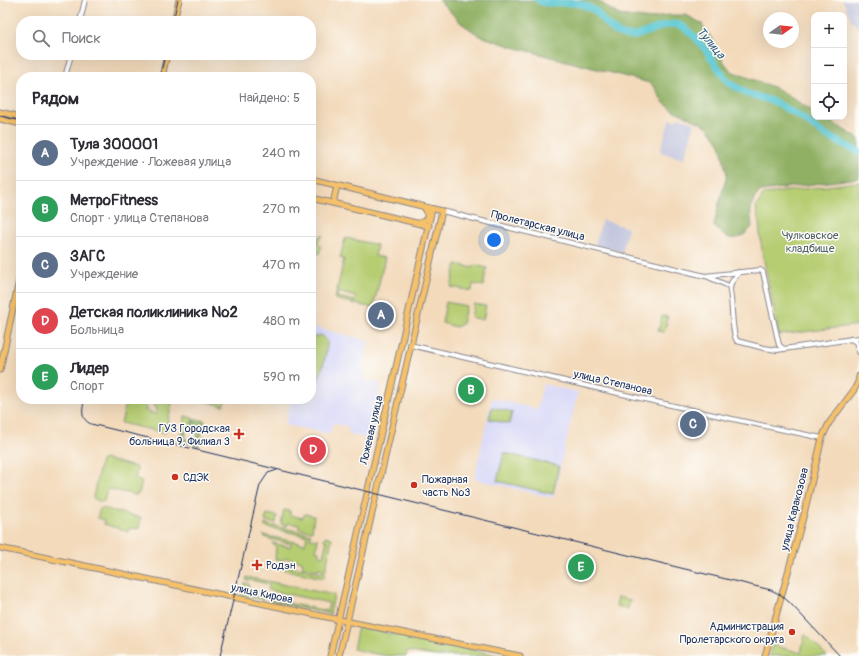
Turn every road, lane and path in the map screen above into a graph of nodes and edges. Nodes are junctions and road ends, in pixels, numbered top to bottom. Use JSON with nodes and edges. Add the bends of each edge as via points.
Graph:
{"nodes":[{"id":1,"x":85,"y":0,"type":"edge"},
{"id":2,"x":179,"y":0,"type":"edge"},
{"id":3,"x":81,"y":16,"type":"edge"},
{"id":4,"x":175,"y":16,"type":"edge"},
{"id":5,"x":70,"y":60,"type":"edge"},
{"id":6,"x":166,"y":60,"type":"edge"},
{"id":7,"x":66,"y":72,"type":"edge"},
{"id":8,"x":163,"y":72,"type":"edge"},
{"id":9,"x":0,"y":112,"type":"edge"},
{"id":10,"x":16,"y":116,"type":"edge"},
{"id":11,"x":0,"y":119,"type":"edge"},
{"id":12,"x":16,"y":123,"type":"edge"},
{"id":13,"x":316,"y":180,"type":"edge"},
{"id":14,"x":337,"y":186,"type":"junction"},
{"id":15,"x":316,"y":199,"type":"edge"},
{"id":16,"x":333,"y":203,"type":"junction"},
{"id":17,"x":423,"y":206,"type":"junction"},
{"id":18,"x":432,"y":209,"type":"junction"},
{"id":19,"x":442,"y":211,"type":"junction"},
{"id":20,"x":418,"y":223,"type":"junction"},
{"id":21,"x":429,"y":226,"type":"junction"},
{"id":22,"x":739,"y":272,"type":"junction"},
{"id":23,"x":705,"y":276,"type":"junction"},
{"id":24,"x":730,"y":290,"type":"junction"},
{"id":25,"x":16,"y":295,"type":"edge"},
{"id":26,"x":859,"y":338,"type":"edge"},
{"id":27,"x":851,"y":339,"type":"junction"},
{"id":28,"x":401,"y":343,"type":"junction"},
{"id":29,"x":410,"y":345,"type":"junction"},
{"id":30,"x":784,"y":349,"type":"junction"},
{"id":31,"x":859,"y":352,"type":"edge"},
{"id":32,"x":0,"y":370,"type":"edge"},
{"id":33,"x":859,"y":376,"type":"edge"},
{"id":34,"x":381,"y":430,"type":"junction"},
{"id":35,"x":390,"y":432,"type":"junction"},
{"id":36,"x":822,"y":438,"type":"junction"},
{"id":37,"x":0,"y":548,"type":"edge"},
{"id":38,"x":338,"y":620,"type":"junction"},
{"id":39,"x":347,"y":622,"type":"junction"},
{"id":40,"x":330,"y":656,"type":"edge"},
{"id":41,"x":339,"y":656,"type":"edge"},
{"id":42,"x":520,"y":656,"type":"edge"},
{"id":43,"x":765,"y":656,"type":"edge"}],
"edges":[{"from":1,"to":3,"type":"street"},
{"from":2,"to":4,"type":"main road"},
{"from":5,"to":7,"type":"street"},
{"from":6,"to":8,"type":"main road"},
{"from":9,"to":10,"type":"main road"},
{"from":11,"to":12,"type":"main road"},
{"from":13,"to":14,"type":"main road","name":"Пролетарская улица"},
{"from":14,"to":16,"type":"main road"},
{"from":14,"to":17,"type":"main road","name":"Пролетарская улица"},
{"from":15,"to":16,"type":"main road"},
{"from":16,"to":20,"type":"main road"},
{"from":17,"to":18,"type":"main road","name":"Пролетарская улица"},
{"from":17,"to":20,"type":"main road","via":[[427,218]]},
{"from":18,"to":19,"type":"main road","name":"Пролетарская улица"},
{"from":18,"to":21,"type":"main road","name":"Ложевая улица"},
{"from":19,"to":23,"type":"street","name":"Пролетарская улица"},
{"from":19,"to":29,"type":"main road","name":"Ложевая улица"},
{"from":20,"to":21,"type":"main road"},
{"from":21,"to":28,"type":"main road","name":"Ложевая улица"},
{"from":22,"to":23,"type":"street","name":"Пролетарская улица"},
{"from":22,"to":24,"type":"street","via":[[731,283]]},
{"from":22,"to":30,"type":"street","name":"Пролетарская улица","via":[[757,269],[763,272],[779,345]]},
{"from":23,"to":24,"type":"street","via":[[726,283]]},
{"from":24,"to":30,"type":"street","via":[[735,339],[773,350]]},
{"from":25,"to":32,"type":"main road"},
{"from":26,"to":27,"type":"street"},
{"from":27,"to":30,"type":"street"},
{"from":27,"to":31,"type":"street","via":[[856,342]]},
{"from":28,"to":29,"type":"main road","name":"улица Степанова"},
{"from":28,"to":34,"type":"main road","name":"Ложевая улица"},
{"from":29,"to":35,"type":"main road","name":"Ложевая улица"},
{"from":29,"to":36,"type":"street","name":"улица Степанова"},
{"from":33,"to":36,"type":"main road","name":"улица Каракозова","via":[[854,390],[829,423]]},
{"from":34,"to":35,"type":"main road"},
{"from":34,"to":38,"type":"main road","name":"Ложевая улица"},
{"from":35,"to":39,"type":"main road","name":"Ложевая улица"},
{"from":36,"to":43,"type":"main road","name":"улица Каракозова"},
{"from":37,"to":38,"type":"main road","name":"улица Кирова"},
{"from":38,"to":39,"type":"main road","name":"улица Кирова"},
{"from":38,"to":40,"type":"main road","name":"Ложевая улица"},
{"from":39,"to":41,"type":"main road","name":"Ложевая улица"},
{"from":39,"to":42,"type":"main road","name":"улица Кирова"}]}
